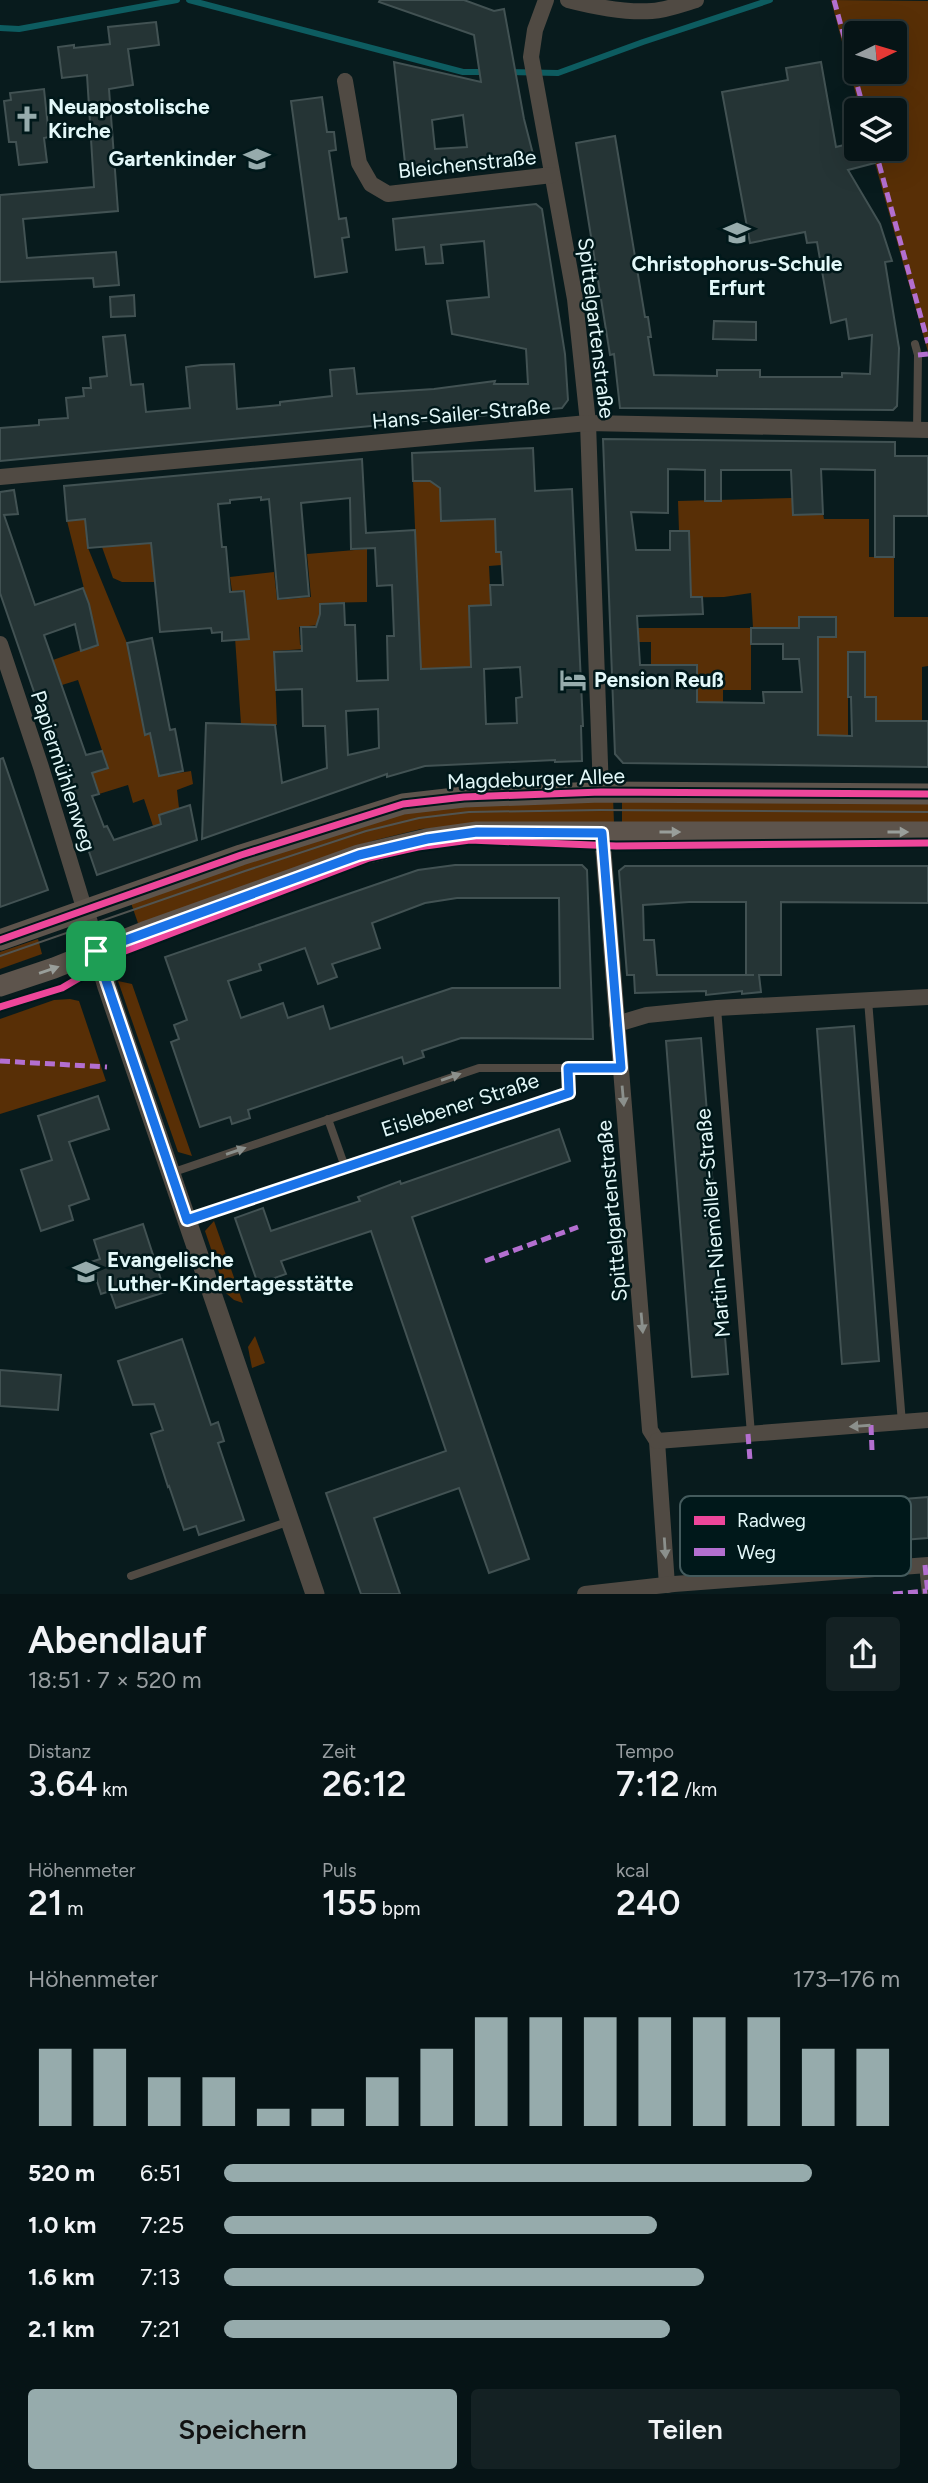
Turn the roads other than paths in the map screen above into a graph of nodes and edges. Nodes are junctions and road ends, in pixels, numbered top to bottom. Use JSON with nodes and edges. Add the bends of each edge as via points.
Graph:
{"nodes":[{"id":1,"x":546,"y":0,"type":"edge"},
{"id":2,"x":568,"y":0,"type":"edge"},
{"id":3,"x":696,"y":0,"type":"edge"},
{"id":4,"x":345,"y":81,"type":"dead end"},
{"id":5,"x":552,"y":175,"type":"junction"},
{"id":6,"x":915,"y":344,"type":"dead end"},
{"id":7,"x":588,"y":423,"type":"junction"},
{"id":8,"x":923,"y":430,"type":"edge"},
{"id":9,"x":0,"y":477,"type":"edge"},
{"id":10,"x":0,"y":644,"type":"edge"},
{"id":11,"x":601,"y":792,"type":"junction"},
{"id":12,"x":928,"y":794,"type":"edge"},
{"id":13,"x":928,"y":832,"type":"edge"},
{"id":14,"x":602,"y":833,"type":"junction"},
{"id":15,"x":85,"y":911,"type":"junction"},
{"id":16,"x":0,"y":940,"type":"edge"},
{"id":17,"x":96,"y":951,"type":"junction"},
{"id":18,"x":0,"y":986,"type":"edge"},
{"id":19,"x":928,"y":998,"type":"edge"},
{"id":20,"x":868,"y":999,"type":"junction"},
{"id":21,"x":717,"y":1008,"type":"junction"},
{"id":22,"x":617,"y":1024,"type":"junction"},
{"id":23,"x":328,"y":1119,"type":"junction"},
{"id":24,"x":345,"y":1167,"type":"junction"},
{"id":25,"x":171,"y":1173,"type":"junction"},
{"id":26,"x":187,"y":1220,"type":"junction"},
{"id":27,"x":928,"y":1420,"type":"edge"},
{"id":28,"x":902,"y":1423,"type":"junction"},
{"id":29,"x":751,"y":1434,"type":"junction"},
{"id":30,"x":657,"y":1441,"type":"junction"},
{"id":31,"x":290,"y":1521,"type":"junction"},
{"id":32,"x":927,"y":1565,"type":"edge"},
{"id":33,"x":131,"y":1576,"type":"dead end"},
{"id":34,"x":784,"y":1576,"type":"edge"},
{"id":35,"x":667,"y":1585,"type":"junction"},
{"id":36,"x":315,"y":1594,"type":"edge"},
{"id":37,"x":586,"y":1594,"type":"edge"},
{"id":38,"x":928,"y":1594,"type":"edge"}],
"edges":[{"from":1,"to":5,"type":"street","name":"Spittelgartenstraße","via":[[534,30],[531,57]]},
{"from":2,"to":3,"type":"street","via":[[631,12]]},
{"from":4,"to":5,"type":"street","name":"Bleichenstraße","via":[[359,163],[371,184],[388,194]]},
{"from":5,"to":7,"type":"street","name":"Spittelgartenstraße","via":[[575,299]]},
{"from":6,"to":8,"type":"lane"},
{"from":7,"to":8,"type":"street","name":"Hans-Sailer-Straße"},
{"from":7,"to":9,"type":"street","name":"Hans-Sailer-Straße"},
{"from":7,"to":11,"type":"street","name":"Spittelgartenstraße"},
{"from":10,"to":15,"type":"street","name":"Papiermühlenweg"},
{"from":11,"to":12,"type":"main road","name":"Magdeburger Allee"},
{"from":11,"to":15,"type":"main road","name":"Magdeburger Allee","via":[[464,796],[403,804]]},
{"from":14,"to":13,"type":"main road","one_way":true},
{"from":14,"to":17,"type":"main road","via":[[477,832],[380,848]]},
{"from":14,"to":22,"type":"street","name":"Spittelgartenstraße"},
{"from":15,"to":16,"type":"main road","name":"Magdeburger Allee"},
{"from":15,"to":17,"type":"street"},
{"from":18,"to":17,"type":"main road","one_way":true},
{"from":17,"to":25,"type":"street"},
{"from":19,"to":20,"type":"street"},
{"from":20,"to":21,"type":"street"},
{"from":20,"to":28,"type":"lane"},
{"from":21,"to":22,"type":"street","via":[[647,1015]]},
{"from":21,"to":29,"type":"lane","name":"Martin-Niemöller-Straße"},
{"from":22,"to":30,"type":"street","name":"Spittelgartenstraße","one_way":true,"via":[[650,1430]]},
{"from":23,"to":24,"type":"lane"},
{"from":23,"to":24,"type":"lane","name":"Eislebener Straße","one_way":true,"via":[[479,1068],[568,1068],[569,1093]]},
{"from":25,"to":23,"type":"lane","name":"Eislebener Straße","one_way":true},
{"from":24,"to":26,"type":"lane","name":"Eislebener Straße"},
{"from":25,"to":26,"type":"street"},
{"from":26,"to":31,"type":"street"},
{"from":27,"to":28,"type":"street"},
{"from":28,"to":29,"type":"street","one_way":true},
{"from":29,"to":30,"type":"street"},
{"from":30,"to":35,"type":"street","name":"Spittelgartenstraße","one_way":true},
{"from":31,"to":33,"type":"lane"},
{"from":31,"to":36,"type":"street"},
{"from":32,"to":38,"type":"street"},
{"from":34,"to":35,"type":"street"},
{"from":35,"to":37,"type":"street"}]}
